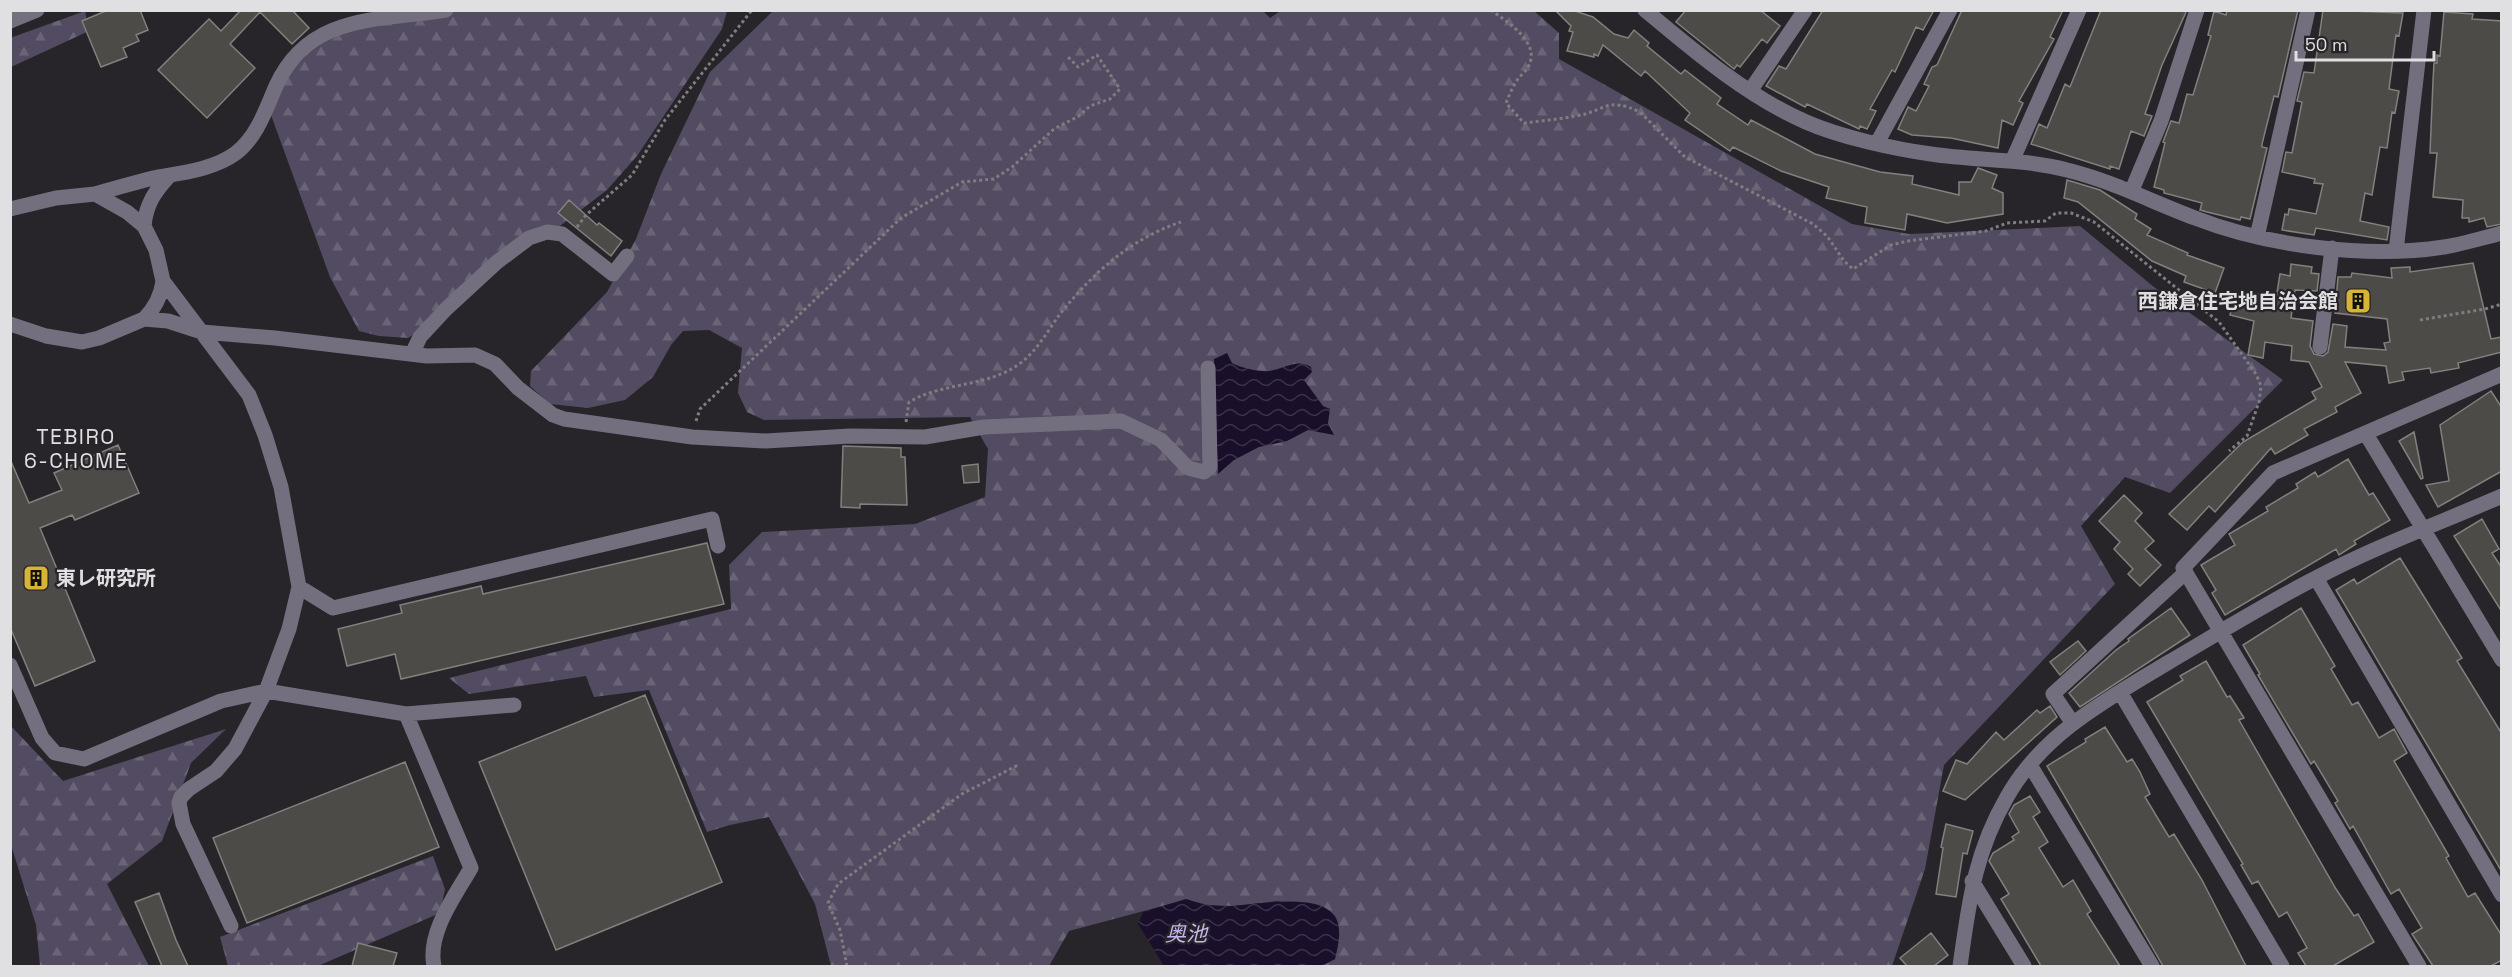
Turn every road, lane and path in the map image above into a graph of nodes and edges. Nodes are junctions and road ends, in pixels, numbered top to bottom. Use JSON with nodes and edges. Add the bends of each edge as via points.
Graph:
{"nodes":[{"id":1,"x":37,"y":10,"type":"edge"},
{"id":2,"x":752,"y":10,"type":"edge"},
{"id":3,"x":1491,"y":10,"type":"edge"},
{"id":4,"x":1805,"y":10,"type":"edge"},
{"id":5,"x":1950,"y":10,"type":"edge"},
{"id":6,"x":2079,"y":10,"type":"edge"},
{"id":7,"x":2198,"y":10,"type":"edge"},
{"id":8,"x":2308,"y":10,"type":"edge"},
{"id":9,"x":2424,"y":10,"type":"edge"},
{"id":10,"x":445,"y":11,"type":"edge"},
{"id":11,"x":1655,"y":14,"type":"edge"},
{"id":12,"x":10,"y":21,"type":"edge"},
{"id":13,"x":1066,"y":55,"type":"dead end"},
{"id":14,"x":1750,"y":91,"type":"junction"},
{"id":15,"x":1878,"y":143,"type":"junction"},
{"id":16,"x":2013,"y":159,"type":"junction"},
{"id":17,"x":170,"y":176,"type":"junction"},
{"id":18,"x":2132,"y":190,"type":"junction"},
{"id":19,"x":95,"y":194,"type":"junction"},
{"id":20,"x":10,"y":209,"type":"edge"},
{"id":21,"x":1181,"y":222,"type":"dead end"},
{"id":22,"x":144,"y":226,"type":"junction"},
{"id":23,"x":2502,"y":233,"type":"edge"},
{"id":24,"x":2257,"y":237,"type":"junction"},
{"id":25,"x":567,"y":239,"type":"junction"},
{"id":26,"x":2332,"y":248,"type":"junction"},
{"id":27,"x":2396,"y":251,"type":"junction"},
{"id":28,"x":627,"y":256,"type":"dead end"},
{"id":29,"x":164,"y":281,"type":"junction"},
{"id":30,"x":2502,"y":304,"type":"edge"},
{"id":31,"x":144,"y":319,"type":"junction"},
{"id":32,"x":2420,"y":320,"type":"dead end"},
{"id":33,"x":10,"y":324,"type":"edge"},
{"id":34,"x":202,"y":333,"type":"junction"},
{"id":35,"x":2320,"y":347,"type":"dead end"},
{"id":36,"x":412,"y":354,"type":"junction"},
{"id":37,"x":1208,"y":368,"type":"dead end"},
{"id":38,"x":2502,"y":374,"type":"edge"},
{"id":39,"x":2366,"y":434,"type":"junction"},
{"id":40,"x":903,"y":436,"type":"junction"},
{"id":41,"x":692,"y":437,"type":"junction"},
{"id":42,"x":2229,"y":451,"type":"dead end"},
{"id":43,"x":2502,"y":496,"type":"edge"},
{"id":44,"x":2424,"y":530,"type":"junction"},
{"id":45,"x":718,"y":546,"type":"dead end"},
{"id":46,"x":2186,"y":572,"type":"junction"},
{"id":47,"x":2316,"y":578,"type":"junction"},
{"id":48,"x":299,"y":587,"type":"junction"},
{"id":49,"x":2220,"y":632,"type":"junction"},
{"id":50,"x":2502,"y":660,"type":"edge"},
{"id":51,"x":10,"y":665,"type":"edge"},
{"id":52,"x":266,"y":691,"type":"junction"},
{"id":53,"x":2120,"y":692,"type":"junction"},
{"id":54,"x":514,"y":705,"type":"dead end"},
{"id":55,"x":406,"y":714,"type":"junction"},
{"id":56,"x":2072,"y":722,"type":"junction"},
{"id":57,"x":1017,"y":765,"type":"dead end"},
{"id":58,"x":2030,"y":765,"type":"junction"},
{"id":59,"x":1972,"y":881,"type":"junction"},
{"id":60,"x":2502,"y":896,"type":"edge"},
{"id":61,"x":231,"y":926,"type":"dead end"},
{"id":62,"x":434,"y":966,"type":"edge"},
{"id":63,"x":847,"y":966,"type":"edge"},
{"id":64,"x":1960,"y":966,"type":"edge"},
{"id":65,"x":2024,"y":966,"type":"edge"},
{"id":66,"x":2152,"y":966,"type":"edge"},
{"id":67,"x":2282,"y":966,"type":"edge"},
{"id":68,"x":2419,"y":966,"type":"edge"}],
"edges":[{"from":1,"to":12,"type":"street"},
{"from":2,"to":25,"type":"path","via":[[665,120],[632,175],[586,215]]},
{"from":3,"to":42,"type":"path","via":[[1513,26],[1528,44],[1532,56],[1506,103],[1524,123],[1586,114],[1604,105],[1632,108],[1641,112],[1685,157],[1813,224],[1853,269],[1891,245],[1908,240],[1986,231],[2007,223],[2045,221],[2056,213],[2071,213],[2094,222],[2219,322],[2256,374],[2261,386],[2259,402],[2247,436]]},
{"from":4,"to":14,"type":"street"},
{"from":5,"to":15,"type":"street"},
{"from":6,"to":16,"type":"street"},
{"from":7,"to":18,"type":"street","via":[[2161,121]]},
{"from":8,"to":24,"type":"street"},
{"from":9,"to":27,"type":"street"},
{"from":10,"to":17,"type":"street","via":[[357,20],[321,36],[283,74],[259,124],[235,153]]},
{"from":11,"to":14,"type":"street"},
{"from":13,"to":41,"type":"path","via":[[1078,67],[1097,55],[1117,81],[1117,94],[1054,129],[994,179],[962,182],[901,218],[700,410]]},
{"from":14,"to":15,"type":"street","via":[[1807,123]]},
{"from":15,"to":16,"type":"street","via":[[1932,154]]},
{"from":16,"to":18,"type":"street"},
{"from":17,"to":19,"type":"street"},
{"from":17,"to":22,"type":"street","via":[[145,209]]},
{"from":18,"to":24,"type":"street","via":[[2196,219]]},
{"from":19,"to":20,"type":"street"},
{"from":19,"to":22,"type":"street"},
{"from":21,"to":40,"type":"path","via":[[1161,228],[1103,266],[1078,291],[1025,360],[988,380],[926,392],[909,402]]},
{"from":22,"to":29,"type":"street","via":[[156,250]]},
{"from":23,"to":27,"type":"street","via":[[2444,247]]},
{"from":24,"to":26,"type":"street"},
{"from":25,"to":28,"type":"street","via":[[613,274]]},
{"from":25,"to":36,"type":"street","via":[[562,234],[547,232],[529,238],[446,309],[420,337]]},
{"from":26,"to":27,"type":"street"},
{"from":26,"to":35,"type":"street"},
{"from":29,"to":31,"type":"street","via":[[162,293]]},
{"from":29,"to":34,"type":"street"},
{"from":30,"to":32,"type":"path"},
{"from":31,"to":33,"type":"street","via":[[82,342]]},
{"from":31,"to":34,"type":"street","via":[[168,321]]},
{"from":34,"to":36,"type":"street"},
{"from":34,"to":48,"type":"street","via":[[249,395],[266,435],[281,487]]},
{"from":36,"to":41,"type":"street","via":[[485,358],[495,363],[518,388],[564,419]]},
{"from":37,"to":40,"type":"street","via":[[1210,467],[1204,472],[1188,468],[1161,440],[1120,421],[984,427],[925,437]]},
{"from":38,"to":39,"type":"street"},
{"from":39,"to":44,"type":"street"},
{"from":39,"to":46,"type":"street","via":[[2273,473],[2183,567]]},
{"from":40,"to":41,"type":"street","via":[[766,441]]},
{"from":43,"to":44,"type":"street"},
{"from":44,"to":47,"type":"street"},
{"from":44,"to":50,"type":"street"},
{"from":45,"to":48,"type":"street","via":[[712,519],[333,608]]},
{"from":46,"to":49,"type":"street"},
{"from":46,"to":56,"type":"street","via":[[2053,694]]},
{"from":47,"to":49,"type":"street"},
{"from":47,"to":60,"type":"street"},
{"from":48,"to":52,"type":"street","via":[[289,629]]},
{"from":49,"to":53,"type":"street"},
{"from":49,"to":68,"type":"street"},
{"from":51,"to":52,"type":"street","via":[[42,738],[55,753],[69,758],[100,754],[221,702]]},
{"from":52,"to":55,"type":"street"},
{"from":52,"to":61,"type":"street","via":[[235,749],[216,771],[189,789],[179,803],[183,824]]},
{"from":53,"to":56,"type":"street"},
{"from":53,"to":67,"type":"street"},
{"from":54,"to":55,"type":"street"},
{"from":55,"to":62,"type":"street","via":[[471,868],[435,938]]},
{"from":56,"to":58,"type":"street"},
{"from":57,"to":63,"type":"path","via":[[962,794],[838,884],[828,903],[840,930]]},
{"from":58,"to":59,"type":"street","via":[[2000,811]]},
{"from":58,"to":66,"type":"street"},
{"from":59,"to":64,"type":"street"},
{"from":59,"to":65,"type":"street"}]}
